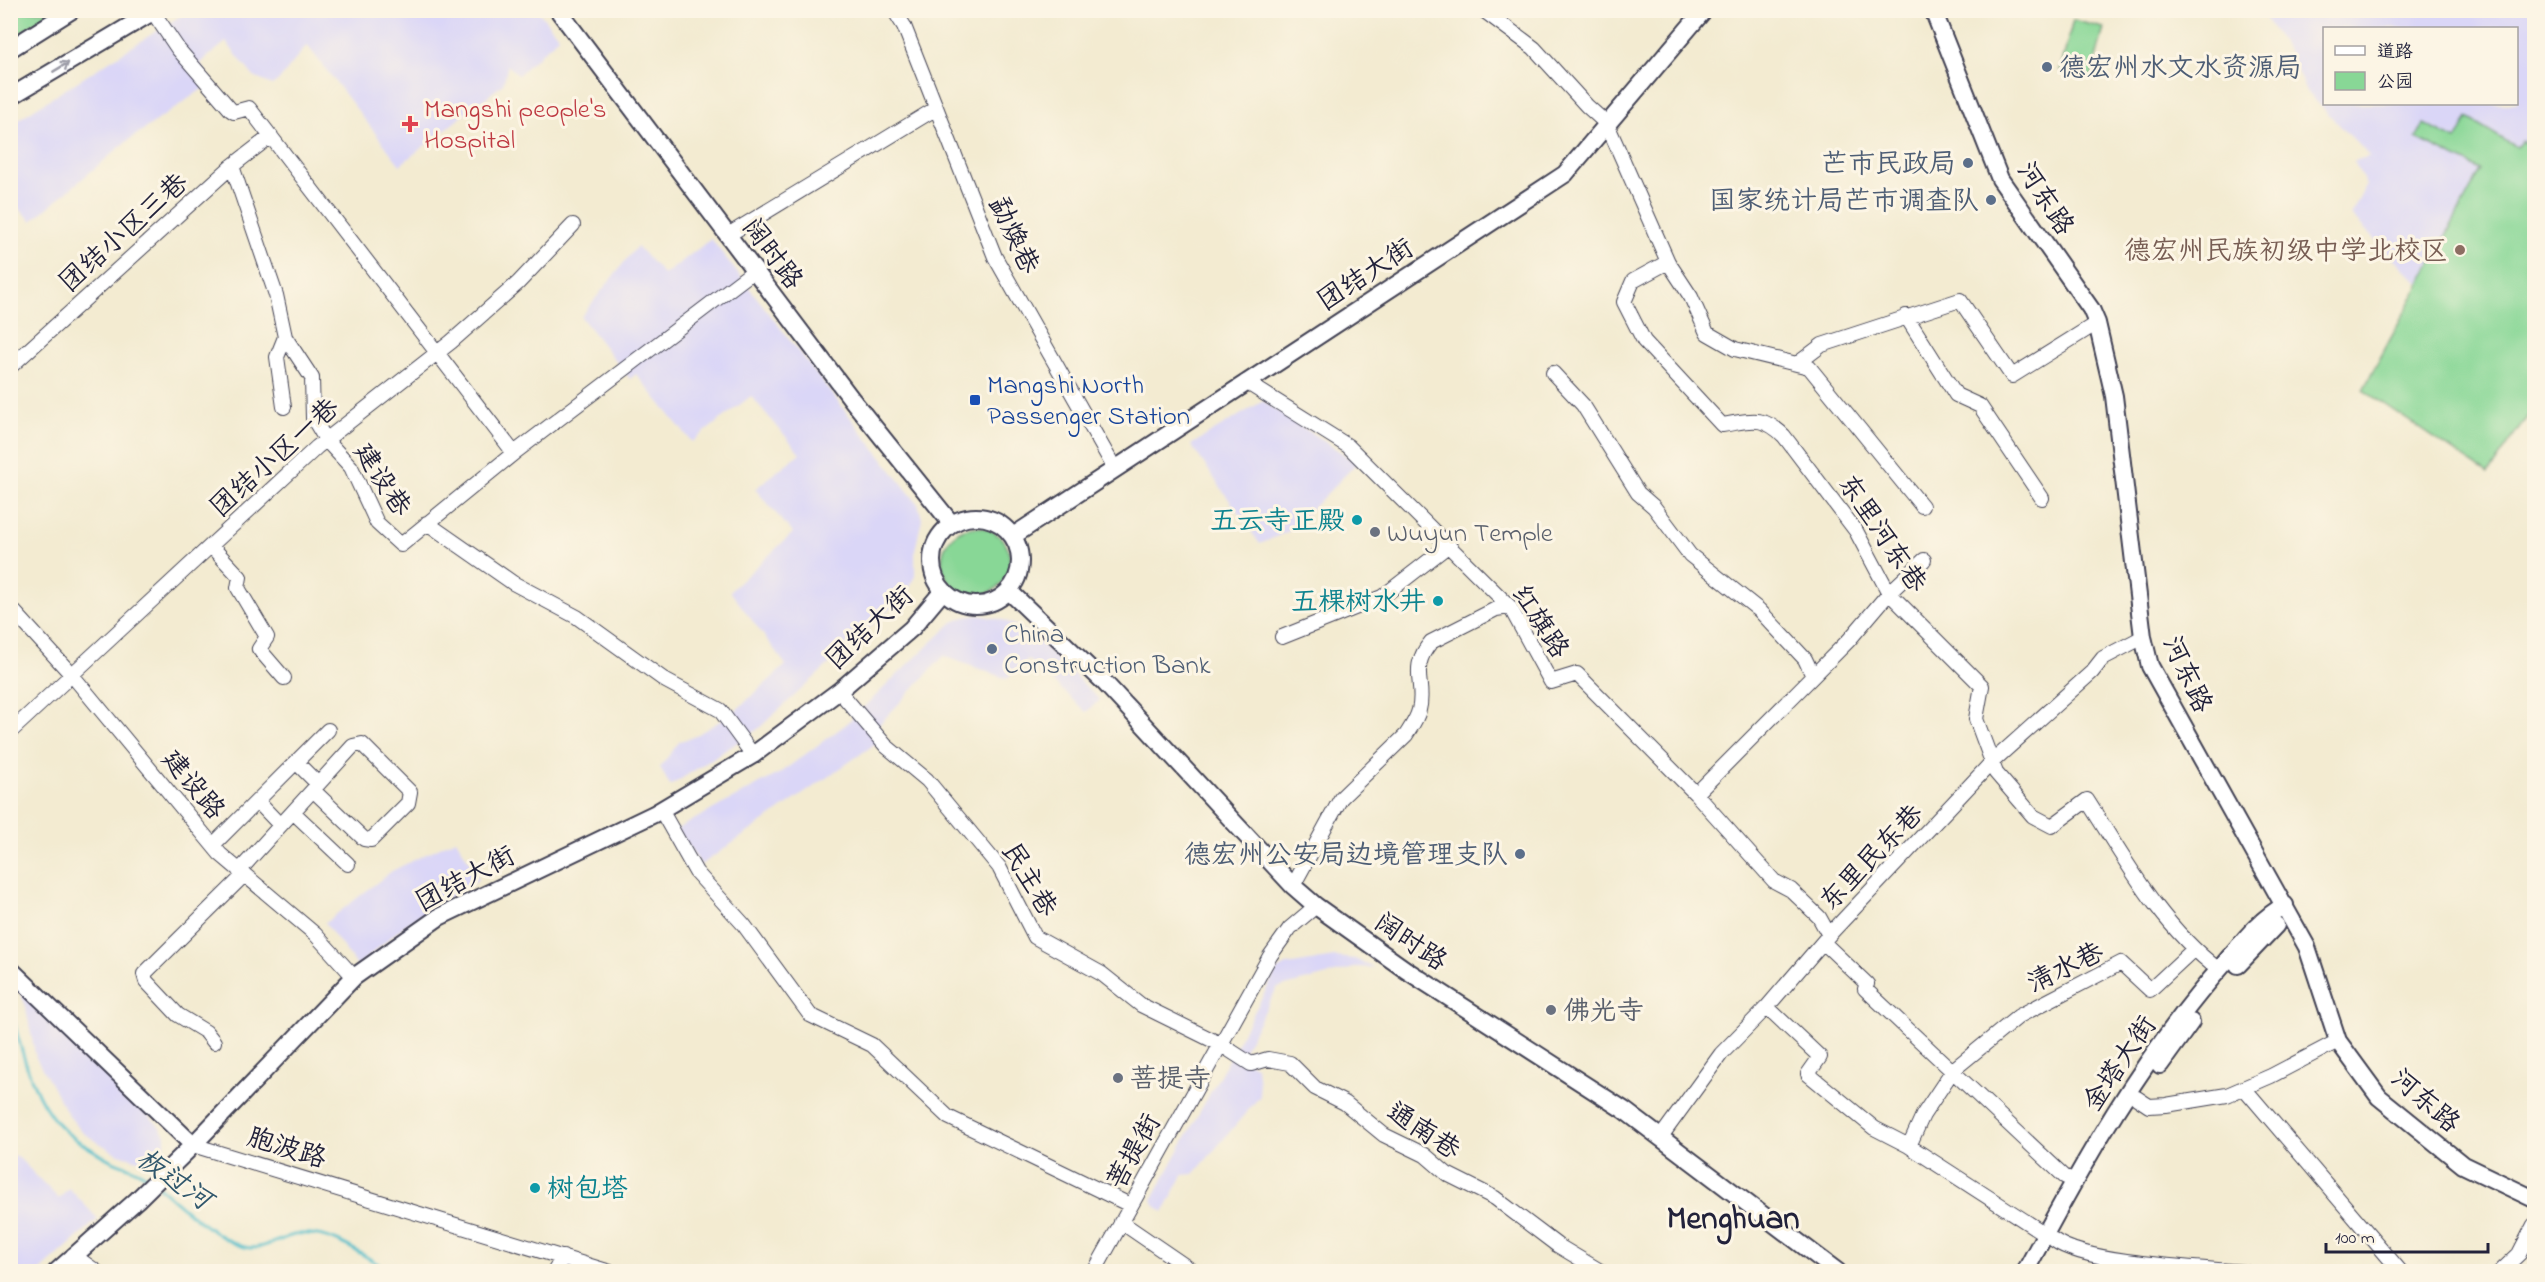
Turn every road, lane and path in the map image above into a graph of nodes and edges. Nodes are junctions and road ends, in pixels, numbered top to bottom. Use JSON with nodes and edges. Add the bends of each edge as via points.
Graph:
{"nodes":[{"id":1,"x":72,"y":10,"type":"edge"},
{"id":2,"x":558,"y":10,"type":"edge"},
{"id":3,"x":894,"y":10,"type":"edge"},
{"id":4,"x":1483,"y":10,"type":"edge"},
{"id":5,"x":1704,"y":10,"type":"edge"},
{"id":6,"x":1933,"y":10,"type":"edge"},
{"id":7,"x":155,"y":11,"type":"edge"},
{"id":8,"x":10,"y":49,"type":"edge"},
{"id":9,"x":10,"y":97,"type":"edge"},
{"id":10,"x":935,"y":109,"type":"junction"},
{"id":11,"x":1607,"y":124,"type":"junction"},
{"id":12,"x":271,"y":136,"type":"junction"},
{"id":13,"x":232,"y":166,"type":"junction"},
{"id":14,"x":573,"y":225,"type":"dead end"},
{"id":15,"x":728,"y":235,"type":"junction"},
{"id":16,"x":1668,"y":262,"type":"junction"},
{"id":17,"x":755,"y":270,"type":"junction"},
{"id":18,"x":1906,"y":316,"type":"junction"},
{"id":19,"x":2097,"y":322,"type":"junction"},
{"id":20,"x":285,"y":337,"type":"junction"},
{"id":21,"x":438,"y":352,"type":"junction"},
{"id":22,"x":1797,"y":364,"type":"junction"},
{"id":23,"x":10,"y":367,"type":"edge"},
{"id":24,"x":1553,"y":373,"type":"dead end"},
{"id":25,"x":1246,"y":382,"type":"junction"},
{"id":26,"x":284,"y":407,"type":"dead end"},
{"id":27,"x":326,"y":440,"type":"junction"},
{"id":28,"x":514,"y":453,"type":"junction"},
{"id":29,"x":1115,"y":469,"type":"junction"},
{"id":30,"x":2042,"y":498,"type":"dead end"},
{"id":31,"x":1922,"y":506,"type":"dead end"},
{"id":32,"x":427,"y":523,"type":"junction"},
{"id":33,"x":951,"y":523,"type":"junction"},
{"id":34,"x":1013,"y":536,"type":"junction"},
{"id":35,"x":1449,"y":545,"type":"junction"},
{"id":36,"x":211,"y":546,"type":"junction"},
{"id":37,"x":1924,"y":560,"type":"dead end"},
{"id":38,"x":943,"y":591,"type":"junction"},
{"id":39,"x":1009,"y":591,"type":"junction"},
{"id":40,"x":1889,"y":593,"type":"junction"},
{"id":41,"x":10,"y":607,"type":"edge"},
{"id":42,"x":1510,"y":607,"type":"junction"},
{"id":43,"x":1282,"y":637,"type":"dead end"},
{"id":44,"x":2143,"y":637,"type":"junction"},
{"id":45,"x":72,"y":675,"type":"junction"},
{"id":46,"x":1813,"y":676,"type":"junction"},
{"id":47,"x":284,"y":678,"type":"dead end"},
{"id":48,"x":839,"y":691,"type":"junction"},
{"id":49,"x":328,"y":730,"type":"dead end"},
{"id":50,"x":10,"y":732,"type":"edge"},
{"id":51,"x":753,"y":755,"type":"junction"},
{"id":52,"x":296,"y":762,"type":"junction"},
{"id":53,"x":1992,"y":762,"type":"junction"},
{"id":54,"x":315,"y":787,"type":"junction"},
{"id":55,"x":1696,"y":794,"type":"junction"},
{"id":56,"x":257,"y":801,"type":"junction"},
{"id":57,"x":661,"y":810,"type":"junction"},
{"id":58,"x":293,"y":812,"type":"junction"},
{"id":59,"x":280,"y":825,"type":"junction"},
{"id":60,"x":213,"y":845,"type":"junction"},
{"id":61,"x":348,"y":864,"type":"dead end"},
{"id":62,"x":242,"y":873,"type":"junction"},
{"id":63,"x":1293,"y":886,"type":"junction"},
{"id":64,"x":1316,"y":906,"type":"junction"},
{"id":65,"x":2288,"y":910,"type":"junction"},
{"id":66,"x":1826,"y":938,"type":"junction"},
{"id":67,"x":2194,"y":949,"type":"junction"},
{"id":68,"x":10,"y":969,"type":"edge"},
{"id":69,"x":2218,"y":970,"type":"junction"},
{"id":70,"x":354,"y":977,"type":"junction"},
{"id":71,"x":1767,"y":1007,"type":"junction"},
{"id":72,"x":2338,"y":1041,"type":"junction"},
{"id":73,"x":214,"y":1042,"type":"dead end"},
{"id":74,"x":1220,"y":1044,"type":"junction"},
{"id":75,"x":1953,"y":1070,"type":"junction"},
{"id":76,"x":2244,"y":1088,"type":"junction"},
{"id":77,"x":2137,"y":1098,"type":"junction"},
{"id":78,"x":1660,"y":1138,"type":"junction"},
{"id":79,"x":193,"y":1145,"type":"junction"},
{"id":80,"x":1909,"y":1146,"type":"junction"},
{"id":81,"x":2074,"y":1181,"type":"junction"},
{"id":82,"x":2535,"y":1199,"type":"edge"},
{"id":83,"x":1130,"y":1205,"type":"junction"},
{"id":84,"x":1121,"y":1222,"type":"junction"},
{"id":85,"x":2535,"y":1225,"type":"edge"},
{"id":86,"x":2050,"y":1237,"type":"junction"},
{"id":87,"x":73,"y":1255,"type":"junction"},
{"id":88,"x":562,"y":1257,"type":"junction"},
{"id":89,"x":56,"y":1272,"type":"edge"},
{"id":90,"x":97,"y":1272,"type":"edge"},
{"id":91,"x":554,"y":1272,"type":"edge"},
{"id":92,"x":610,"y":1272,"type":"edge"},
{"id":93,"x":1094,"y":1272,"type":"edge"},
{"id":94,"x":1194,"y":1272,"type":"edge"},
{"id":95,"x":1602,"y":1272,"type":"edge"},
{"id":96,"x":1838,"y":1272,"type":"edge"},
{"id":97,"x":2025,"y":1272,"type":"edge"},
{"id":98,"x":2037,"y":1272,"type":"edge"},
{"id":99,"x":2245,"y":1272,"type":"edge"},
{"id":100,"x":2401,"y":1272,"type":"edge"},
{"id":101,"x":2500,"y":1272,"type":"edge"}],
"edges":[{"from":1,"to":8,"type":"main road"},
{"from":2,"to":15,"type":"main road","name":"阔时路"},
{"from":3,"to":10,"type":"street","name":"勐焕巷","via":[[904,26]]},
{"from":4,"to":11,"type":"street","via":[[1534,48]]},
{"from":5,"to":11,"type":"main road","name":"团结大街"},
{"from":6,"to":19,"type":"main road","name":"河东路","via":[[2000,179]]},
{"from":9,"to":7,"type":"main road","one_way":true},
{"from":7,"to":12,"type":"street","via":[[178,49],[231,110],[249,108]]},
{"from":10,"to":15,"type":"street"},
{"from":10,"to":29,"type":"street","name":"勐焕巷","via":[[995,257]]},
{"from":11,"to":16,"type":"street"},
{"from":11,"to":25,"type":"main road","name":"团结大街","via":[[1564,174]]},
{"from":12,"to":13,"type":"street","name":"团结小区三巷"},
{"from":12,"to":21,"type":"street"},
{"from":13,"to":20,"type":"street","name":"建设巷","via":[[276,295]]},
{"from":13,"to":23,"type":"street","name":"团结小区三巷"},
{"from":14,"to":21,"type":"street","name":"团结小区一巷","via":[[518,283]]},
{"from":15,"to":17,"type":"main road","name":"阔时路"},
{"from":16,"to":22,"type":"street","via":[[1691,297],[1707,333],[1735,349]]},
{"from":16,"to":40,"type":"street","name":"东里河东巷","via":[[1633,281],[1624,302],[1644,341],[1722,425],[1760,420],[1775,426],[1785,436],[1856,531]]},
{"from":17,"to":28,"type":"street"},
{"from":17,"to":33,"type":"main road","name":"阔时路"},
{"from":18,"to":19,"type":"street","via":[[1960,300],[2012,376]]},
{"from":18,"to":22,"type":"street","via":[[1822,345]]},
{"from":18,"to":30,"type":"street","via":[[1956,395],[1980,406]]},
{"from":19,"to":44,"type":"main road","name":"河东路","via":[[2114,396]]},
{"from":20,"to":26,"type":"street","via":[[277,357]]},
{"from":20,"to":27,"type":"street","name":"建设巷","via":[[312,378],[313,418]]},
{"from":21,"to":27,"type":"street","name":"团结小区一巷"},
{"from":21,"to":28,"type":"street"},
{"from":22,"to":31,"type":"street","via":[[1809,367]]},
{"from":24,"to":46,"type":"street","via":[[1583,405],[1638,493],[1654,507],[1690,555],[1759,610],[1806,659]]},
{"from":25,"to":29,"type":"main road","name":"团结大街"},
{"from":25,"to":35,"type":"street","name":"红旗路","via":[[1348,446]]},
{"from":27,"to":32,"type":"street","name":"建设巷","via":[[351,467],[377,523],[401,545]]},
{"from":27,"to":36,"type":"street","name":"团结小区一巷"},
{"from":28,"to":32,"type":"street"},
{"from":29,"to":34,"type":"main road","name":"团结大街"},
{"from":32,"to":51,"type":"street","name":"建设巷","via":[[513,583],[577,617],[666,681],[720,710]]},
{"from":33,"to":34,"type":"main road","via":[[978,516],[992,519]]},
{"from":33,"to":38,"type":"main road","via":[[940,534],[932,555],[935,578]]},
{"from":34,"to":39,"type":"main road","via":[[1021,564]]},
{"from":35,"to":42,"type":"street","name":"红旗路"},
{"from":35,"to":43,"type":"street","via":[[1382,597]]},
{"from":36,"to":45,"type":"street","name":"团结小区一巷"},
{"from":36,"to":47,"type":"street","via":[[240,577],[238,588],[267,636],[259,649]]},
{"from":37,"to":40,"type":"street"},
{"from":38,"to":39,"type":"main road","via":[[968,605],[983,605]]},
{"from":38,"to":48,"type":"main road","name":"团结大街","via":[[912,628]]},
{"from":39,"to":63,"type":"main road","name":"阔时路","via":[[1104,682]]},
{"from":40,"to":46,"type":"street"},
{"from":40,"to":53,"type":"street","name":"东里河东巷","via":[[1982,686],[1976,719]]},
{"from":41,"to":45,"type":"street","name":"建设路"},
{"from":42,"to":55,"type":"street","name":"红旗路","via":[[1551,682],[1577,674]]},
{"from":42,"to":63,"type":"street","via":[[1496,609],[1431,642],[1420,658],[1420,708],[1414,723],[1341,798]]},
{"from":44,"to":53,"type":"street","name":"东里民东巷","via":[[2103,658]]},
{"from":44,"to":65,"type":"main road","name":"河东路","via":[[2151,666],[2173,710]]},
{"from":45,"to":50,"type":"street","name":"团结小区一巷"},
{"from":45,"to":60,"type":"street","name":"建设路"},
{"from":46,"to":55,"type":"street"},
{"from":48,"to":51,"type":"main road","name":"团结大街"},
{"from":48,"to":74,"type":"street","name":"民主巷","via":[[886,746],[927,780],[999,867],[1035,937],[1102,974],[1142,1005]]},
{"from":49,"to":52,"type":"street"},
{"from":51,"to":57,"type":"main road","name":"团结大街"},
{"from":52,"to":54,"type":"street"},
{"from":52,"to":56,"type":"street"},
{"from":53,"to":66,"type":"street","name":"东里民东巷"},
{"from":53,"to":67,"type":"street","name":"东里河东巷","via":[[1996,773],[2033,816],[2052,826],[2086,800],[2152,901],[2174,931]]},
{"from":54,"to":54,"type":"street","via":[[353,746],[362,744],[410,792],[408,803],[371,840],[364,839]]},
{"from":54,"to":58,"type":"street"},
{"from":55,"to":66,"type":"street","name":"红旗路","via":[[1774,880],[1791,890],[1819,917]]},
{"from":56,"to":59,"type":"street"},
{"from":56,"to":60,"type":"street"},
{"from":57,"to":70,"type":"main road","name":"团结大街","via":[[438,917]]},
{"from":57,"to":83,"type":"street","via":[[696,872],[744,925],[810,1015],[872,1045],[948,1117]]},
{"from":58,"to":59,"type":"street"},
{"from":58,"to":61,"type":"street"},
{"from":59,"to":62,"type":"street"},
{"from":60,"to":62,"type":"street","name":"建设路"},
{"from":62,"to":70,"type":"street","name":"建设路","via":[[315,934]]},
{"from":62,"to":73,"type":"street","via":[[144,974],[178,1015],[206,1032]]},
{"from":63,"to":64,"type":"main road","name":"阔时路"},
{"from":64,"to":74,"type":"street","name":"菩提街","via":[[1290,928],[1270,956]]},
{"from":64,"to":78,"type":"main road","name":"阔时路","via":[[1406,970],[1624,1110]]},
{"from":65,"to":69,"type":"main road","name":"金塔大街","via":[[2261,923]]},
{"from":65,"to":72,"type":"main road","name":"河东路","via":[[2307,947]]},
{"from":65,"to":77,"type":"main road","name":"金塔大街","via":[[2213,994]]},
{"from":66,"to":71,"type":"street","name":"东里民东巷"},
{"from":66,"to":75,"type":"street","via":[[1867,984],[1865,989]]},
{"from":67,"to":69,"type":"street","name":"东里河东巷"},
{"from":67,"to":75,"type":"street","name":"清水巷","via":[[2150,990],[2121,963],[2019,1016]]},
{"from":68,"to":79,"type":"main road","name":"胞波路"},
{"from":69,"to":81,"type":"main road","name":"金塔大街","via":[[2137,1077]]},
{"from":70,"to":79,"type":"main road","name":"团结大街"},
{"from":71,"to":78,"type":"street","name":"东里民东巷","via":[[1720,1054]]},
{"from":71,"to":80,"type":"street","via":[[1820,1057],[1808,1074],[1874,1128]]},
{"from":72,"to":76,"type":"street"},
{"from":72,"to":82,"type":"main road","name":"河东路","via":[[2379,1097],[2463,1165]]},
{"from":74,"to":83,"type":"street","name":"菩提街"},
{"from":74,"to":95,"type":"street","name":"通南巷","via":[[1251,1064],[1268,1059],[1290,1063],[1315,1088],[1345,1103],[1384,1135],[1495,1198],[1557,1245]]},
{"from":75,"to":80,"type":"street","name":"清水巷","via":[[1923,1115]]},
{"from":75,"to":81,"type":"street","via":[[2064,1176]]},
{"from":76,"to":77,"type":"street","via":[[2166,1106],[2149,1106]]},
{"from":76,"to":100,"type":"street"},
{"from":77,"to":86,"type":"main road","name":"金塔大街"},
{"from":78,"to":96,"type":"main road","name":"阔时路"},
{"from":79,"to":87,"type":"main road","name":"团结大街"},
{"from":79,"to":88,"type":"street","name":"胞波路"},
{"from":80,"to":86,"type":"street"},
{"from":81,"to":86,"type":"main road","name":"金塔大街"},
{"from":83,"to":84,"type":"street","name":"菩提街"},
{"from":84,"to":93,"type":"street","name":"菩提街"},
{"from":84,"to":94,"type":"street"},
{"from":85,"to":101,"type":"street","via":[[2519,1254]]},
{"from":86,"to":97,"type":"main road","name":"金塔大街"},
{"from":86,"to":98,"type":"main road","name":"金塔大街"},
{"from":86,"to":99,"type":"street","via":[[2064,1248],[2105,1257]]},
{"from":87,"to":89,"type":"main road","name":"团结大街"},
{"from":87,"to":90,"type":"street"},
{"from":88,"to":91,"type":"street"},
{"from":88,"to":92,"type":"street","name":"胞波路"}]}
